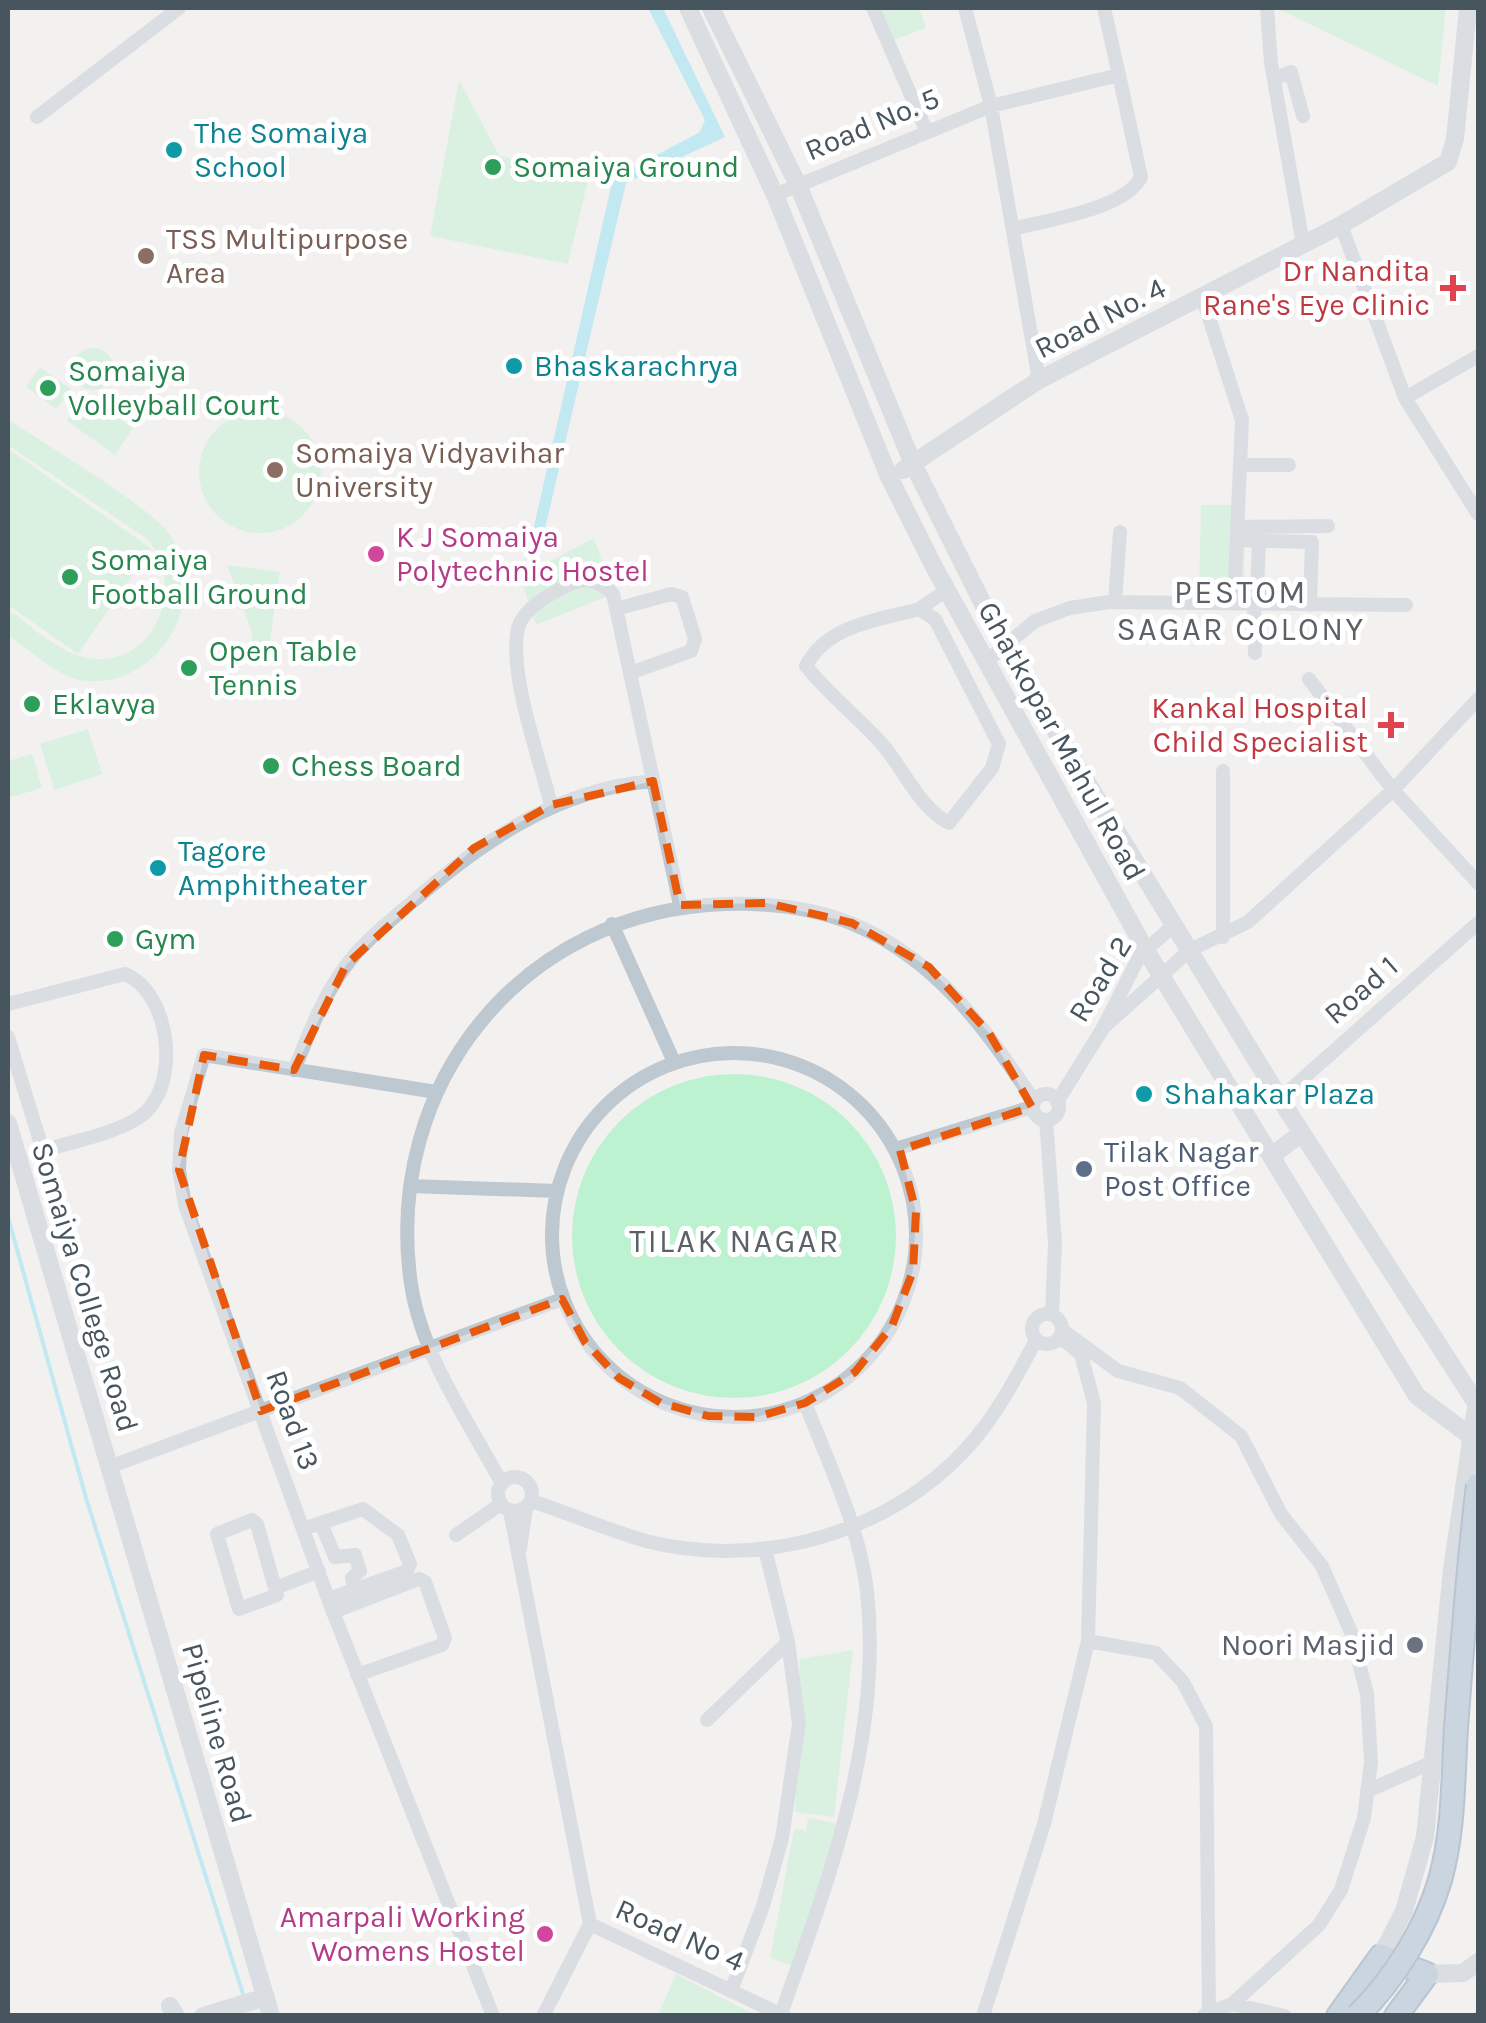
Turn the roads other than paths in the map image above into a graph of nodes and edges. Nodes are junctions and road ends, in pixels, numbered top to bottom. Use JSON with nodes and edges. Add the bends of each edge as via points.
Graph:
{"nodes":[{"id":1,"x":179,"y":8,"type":"edge"},
{"id":2,"x":688,"y":8,"type":"edge"},
{"id":3,"x":712,"y":8,"type":"edge"},
{"id":4,"x":873,"y":8,"type":"edge"},
{"id":5,"x":965,"y":8,"type":"edge"},
{"id":6,"x":1104,"y":8,"type":"edge"},
{"id":7,"x":1267,"y":8,"type":"edge"},
{"id":8,"x":1468,"y":8,"type":"edge"},
{"id":9,"x":1119,"y":75,"type":"junction"},
{"id":10,"x":1274,"y":79,"type":"junction"},
{"id":11,"x":991,"y":106,"type":"junction"},
{"id":12,"x":1303,"y":116,"type":"dead end"},
{"id":13,"x":37,"y":118,"type":"dead end"},
{"id":14,"x":926,"y":130,"type":"junction"},
{"id":15,"x":798,"y":186,"type":"junction"},
{"id":16,"x":775,"y":195,"type":"junction"},
{"id":17,"x":1342,"y":225,"type":"junction"},
{"id":18,"x":1013,"y":229,"type":"junction"},
{"id":19,"x":1303,"y":244,"type":"junction"},
{"id":20,"x":1202,"y":296,"type":"junction"},
{"id":21,"x":848,"y":306,"type":"junction"},
{"id":22,"x":824,"y":317,"type":"junction"},
{"id":23,"x":1478,"y":356,"type":"edge"},
{"id":24,"x":1039,"y":380,"type":"junction"},
{"id":25,"x":1405,"y":398,"type":"junction"},
{"id":26,"x":914,"y":464,"type":"junction"},
{"id":27,"x":1240,"y":465,"type":"junction"},
{"id":28,"x":1289,"y":465,"type":"dead end"},
{"id":29,"x":889,"y":477,"type":"junction"},
{"id":30,"x":1478,"y":514,"type":"edge"},
{"id":31,"x":1328,"y":526,"type":"dead end"},
{"id":32,"x":1120,"y":532,"type":"dead end"},
{"id":33,"x":1237,"y":534,"type":"junction"},
{"id":34,"x":1259,"y":541,"type":"junction"},
{"id":35,"x":948,"y":590,"type":"junction"},
{"id":36,"x":1310,"y":599,"type":"junction"},
{"id":37,"x":1115,"y":602,"type":"junction"},
{"id":38,"x":1234,"y":603,"type":"junction"},
{"id":39,"x":1254,"y":604,"type":"junction"},
{"id":40,"x":1406,"y":605,"type":"dead end"},
{"id":41,"x":919,"y":608,"type":"junction"},
{"id":42,"x":616,"y":610,"type":"junction"},
{"id":43,"x":1005,"y":648,"type":"junction"},
{"id":44,"x":1255,"y":653,"type":"dead end"},
{"id":45,"x":988,"y":660,"type":"junction"},
{"id":46,"x":630,"y":673,"type":"junction"},
{"id":47,"x":1310,"y":679,"type":"dead end"},
{"id":48,"x":1478,"y":699,"type":"edge"},
{"id":49,"x":1223,"y":772,"type":"dead end"},
{"id":50,"x":653,"y":781,"type":"junction"},
{"id":51,"x":1393,"y":790,"type":"junction"},
{"id":52,"x":551,"y":806,"type":"junction"},
{"id":53,"x":1478,"y":883,"type":"edge"},
{"id":54,"x":680,"y":905,"type":"junction"},
{"id":55,"x":1478,"y":923,"type":"edge"},
{"id":56,"x":612,"y":924,"type":"junction"},
{"id":57,"x":1174,"y":925,"type":"junction"},
{"id":58,"x":1223,"y":937,"type":"junction"},
{"id":59,"x":1145,"y":949,"type":"junction"},
{"id":60,"x":1190,"y":950,"type":"junction"},
{"id":61,"x":1161,"y":975,"type":"junction"},
{"id":62,"x":8,"y":1004,"type":"edge"},
{"id":63,"x":1103,"y":1028,"type":"junction"},
{"id":64,"x":8,"y":1036,"type":"edge"},
{"id":65,"x":674,"y":1062,"type":"junction"},
{"id":66,"x":294,"y":1070,"type":"junction"},
{"id":67,"x":15,"y":1086,"type":"edge"},
{"id":68,"x":436,"y":1092,"type":"junction"},
{"id":69,"x":1280,"y":1098,"type":"junction"},
{"id":70,"x":1058,"y":1102,"type":"junction"},
{"id":71,"x":1033,"y":1104,"type":"junction"},
{"id":72,"x":1046,"y":1120,"type":"junction"},
{"id":73,"x":8,"y":1123,"type":"edge"},
{"id":74,"x":1302,"y":1133,"type":"junction"},
{"id":75,"x":899,"y":1148,"type":"junction"},
{"id":76,"x":44,"y":1152,"type":"junction"},
{"id":77,"x":1271,"y":1156,"type":"junction"},
{"id":78,"x":18,"y":1159,"type":"junction"},
{"id":79,"x":410,"y":1186,"type":"junction"},
{"id":80,"x":557,"y":1191,"type":"junction"},
{"id":81,"x":562,"y":1298,"type":"junction"},
{"id":82,"x":1052,"y":1315,"type":"junction"},
{"id":83,"x":1061,"y":1334,"type":"junction"},
{"id":84,"x":1036,"y":1340,"type":"junction"},
{"id":85,"x":429,"y":1348,"type":"junction"},
{"id":86,"x":1478,"y":1402,"type":"edge"},
{"id":87,"x":805,"y":1403,"type":"junction"},
{"id":88,"x":260,"y":1410,"type":"junction"},
{"id":89,"x":1475,"y":1440,"type":"edge"},
{"id":90,"x":110,"y":1467,"type":"junction"},
{"id":91,"x":502,"y":1484,"type":"junction"},
{"id":92,"x":1478,"y":1485,"type":"edge"},
{"id":93,"x":517,"y":1506,"type":"junction"},
{"id":94,"x":321,"y":1523,"type":"junction"},
{"id":95,"x":853,"y":1527,"type":"junction"},
{"id":96,"x":303,"y":1529,"type":"junction"},
{"id":97,"x":456,"y":1535,"type":"dead end"},
{"id":98,"x":765,"y":1549,"type":"junction"},
{"id":99,"x":318,"y":1572,"type":"junction"},
{"id":100,"x":276,"y":1588,"type":"junction"},
{"id":101,"x":355,"y":1590,"type":"junction"},
{"id":102,"x":331,"y":1605,"type":"junction"},
{"id":103,"x":1478,"y":1620,"type":"edge"},
{"id":104,"x":1088,"y":1641,"type":"junction"},
{"id":105,"x":788,"y":1642,"type":"junction"},
{"id":106,"x":357,"y":1674,"type":"junction"},
{"id":107,"x":707,"y":1720,"type":"dead end"},
{"id":108,"x":1433,"y":1762,"type":"junction"},
{"id":109,"x":1368,"y":1791,"type":"junction"},
{"id":110,"x":590,"y":1924,"type":"junction"},
{"id":111,"x":1382,"y":1956,"type":"junction"},
{"id":112,"x":1478,"y":1962,"type":"edge"},
{"id":113,"x":1427,"y":1974,"type":"junction"},
{"id":114,"x":732,"y":1988,"type":"junction"},
{"id":115,"x":251,"y":2001,"type":"junction"},
{"id":116,"x":1232,"y":2004,"type":"junction"},
{"id":117,"x":782,"y":2015,"type":"edge"},
{"id":118,"x":1206,"y":2015,"type":"edge"},
{"id":119,"x":203,"y":2016,"type":"edge"},
{"id":120,"x":271,"y":2016,"type":"edge"},
{"id":121,"x":493,"y":2016,"type":"edge"},
{"id":122,"x":543,"y":2016,"type":"edge"},
{"id":123,"x":984,"y":2016,"type":"edge"},
{"id":124,"x":1285,"y":2016,"type":"edge"},
{"id":125,"x":1338,"y":2016,"type":"edge"},
{"id":126,"x":1358,"y":2016,"type":"edge"},
{"id":127,"x":1378,"y":2016,"type":"edge"},
{"id":128,"x":1396,"y":2016,"type":"edge"}],
"edges":[{"from":1,"to":13,"type":"street"},
{"from":2,"to":16,"type":"street","name":"Ghatkopar Mahul Road"},
{"from":3,"to":15,"type":"street","name":"Ghatkopar Mahul Road"},
{"from":4,"to":14,"type":"street"},
{"from":5,"to":11,"type":"street"},
{"from":6,"to":9,"type":"street"},
{"from":7,"to":10,"type":"street"},
{"from":8,"to":17,"type":"street","name":"Road No. 4","via":[[1448,162]]},
{"from":9,"to":11,"type":"street","name":"Road No. 5"},
{"from":9,"to":18,"type":"street","via":[[1141,177],[1137,186],[1120,200]]},
{"from":10,"to":12,"type":"street","via":[[1291,72]]},
{"from":10,"to":19,"type":"street"},
{"from":11,"to":14,"type":"street","name":"Road No. 5"},
{"from":11,"to":18,"type":"street"},
{"from":14,"to":15,"type":"street","name":"Road No. 5"},
{"from":15,"to":16,"type":"street","name":"Road No. 5"},
{"from":15,"to":21,"type":"street","name":"Ghatkopar Mahul Road"},
{"from":16,"to":22,"type":"street","name":"Ghatkopar Mahul Road"},
{"from":17,"to":19,"type":"street","name":"Road No. 4"},
{"from":17,"to":25,"type":"street"},
{"from":18,"to":24,"type":"street"},
{"from":19,"to":20,"type":"street","name":"Road No. 4"},
{"from":20,"to":24,"type":"street","name":"Road No. 4"},
{"from":20,"to":27,"type":"street","via":[[1242,420]]},
{"from":21,"to":22,"type":"street"},
{"from":21,"to":26,"type":"street","name":"Ghatkopar Mahul Road"},
{"from":22,"to":29,"type":"street","name":"Ghatkopar Mahul Road"},
{"from":23,"to":25,"type":"street"},
{"from":24,"to":26,"type":"street","name":"Road No. 4"},
{"from":25,"to":30,"type":"street"},
{"from":26,"to":29,"type":"street","name":"Road No. 4"},
{"from":26,"to":43,"type":"street","name":"Ghatkopar Mahul Road"},
{"from":27,"to":28,"type":"street"},
{"from":27,"to":33,"type":"street"},
{"from":29,"to":35,"type":"street","name":"Ghatkopar Mahul Road"},
{"from":31,"to":33,"type":"street"},
{"from":32,"to":37,"type":"street"},
{"from":33,"to":34,"type":"street"},
{"from":33,"to":38,"type":"street"},
{"from":34,"to":36,"type":"street","via":[[1257,590]]},
{"from":34,"to":36,"type":"street","via":[[1312,542]]},
{"from":35,"to":41,"type":"street"},
{"from":35,"to":45,"type":"street","name":"Ghatkopar Mahul Road"},
{"from":36,"to":39,"type":"street"},
{"from":36,"to":40,"type":"street","via":[[1340,607]]},
{"from":37,"to":38,"type":"street"},
{"from":37,"to":43,"type":"street","via":[[1036,620]]},
{"from":38,"to":39,"type":"street"},
{"from":39,"to":44,"type":"street"},
{"from":41,"to":41,"type":"street","via":[[935,619],[1000,744],[992,768],[948,823],[806,666],[813,651],[840,631]]},
{"from":42,"to":46,"type":"street"},
{"from":42,"to":46,"type":"street","via":[[671,594],[682,597],[695,638],[691,650]]},
{"from":42,"to":52,"type":"street","via":[[602,584],[575,582],[527,611],[518,626],[517,661]]},
{"from":43,"to":45,"type":"street"},
{"from":43,"to":57,"type":"street","name":"Ghatkopar Mahul Road"},
{"from":45,"to":59,"type":"street","name":"Ghatkopar Mahul Road"},
{"from":46,"to":50,"type":"street"},
{"from":47,"to":51,"type":"street"},
{"from":48,"to":51,"type":"street"},
{"from":49,"to":58,"type":"street"},
{"from":50,"to":52,"type":"street","via":[[618,784]]},
{"from":50,"to":54,"type":"street"},
{"from":51,"to":53,"type":"street"},
{"from":51,"to":58,"type":"street","via":[[1248,922]]},
{"from":52,"to":66,"type":"street","via":[[474,848],[346,965]]},
{"from":54,"to":56,"type":"street"},
{"from":54,"to":71,"type":"street","via":[[767,902],[852,924],[930,968],[988,1033]]},
{"from":55,"to":69,"type":"street","name":"Road 1"},
{"from":56,"to":65,"type":"street"},
{"from":56,"to":68,"type":"street","via":[[557,952],[508,990],[467,1038]]},
{"from":57,"to":59,"type":"street","name":"Road 2"},
{"from":57,"to":60,"type":"street","name":"Ghatkopar Mahul Road"},
{"from":58,"to":60,"type":"street"},
{"from":59,"to":61,"type":"street","name":"Ghatkopar Mahul Road"},
{"from":59,"to":63,"type":"street","name":"Road 2"},
{"from":60,"to":61,"type":"street"},
{"from":60,"to":69,"type":"street","name":"Ghatkopar Mahul Road"},
{"from":61,"to":63,"type":"street"},
{"from":61,"to":77,"type":"street","name":"Ghatkopar Mahul Road"},
{"from":62,"to":76,"type":"street","via":[[125,974],[143,981],[165,1026],[168,1056],[140,1118]]},
{"from":63,"to":70,"type":"street","name":"Road 2"},
{"from":64,"to":67,"type":"street"},
{"from":65,"to":75,"type":"street","via":[[726,1052],[780,1057],[829,1078]]},
{"from":65,"to":80,"type":"street","via":[[623,1090],[583,1132]]},
{"from":66,"to":68,"type":"street","name":"Road 13"},
{"from":66,"to":88,"type":"street","name":"Road 13","via":[[204,1055],[181,1134],[186,1205]]},
{"from":67,"to":76,"type":"street"},
{"from":68,"to":79,"type":"street"},
{"from":69,"to":74,"type":"street","name":"Ghatkopar Mahul Road"},
{"from":70,"to":71,"type":"street","via":[[1044,1094]]},
{"from":70,"to":72,"type":"street"},
{"from":71,"to":72,"type":"street"},
{"from":71,"to":75,"type":"street"},
{"from":72,"to":82,"type":"street","via":[[1055,1242]]},
{"from":73,"to":78,"type":"street","name":"Somaiya College Road"},
{"from":74,"to":77,"type":"street"},
{"from":74,"to":86,"type":"street","name":"Ghatkopar Mahul Road"},
{"from":75,"to":87,"type":"street","via":[[916,1212],[913,1271],[892,1326],[854,1372]]},
{"from":76,"to":78,"type":"street"},
{"from":77,"to":89,"type":"street","name":"Ghatkopar Mahul Road","via":[[1417,1396]]},
{"from":78,"to":90,"type":"street","name":"Somaiya College Road"},
{"from":79,"to":80,"type":"street"},
{"from":79,"to":85,"type":"street","via":[[411,1287]]},
{"from":80,"to":81,"type":"street","via":[[551,1242]]},
{"from":81,"to":85,"type":"street"},
{"from":81,"to":87,"type":"street","via":[[585,1342],[607,1366],[660,1403],[708,1416],[757,1416]]},
{"from":82,"to":83,"type":"street"},
{"from":82,"to":84,"type":"street","via":[[1034,1321]]},
{"from":83,"to":84,"type":"street","via":[[1050,1344]]},
{"from":83,"to":104,"type":"street","via":[[1080,1354],[1094,1403]]},
{"from":83,"to":109,"type":"street","via":[[1118,1370],[1180,1388],[1241,1436],[1281,1514],[1322,1566],[1351,1632],[1367,1694]]},
{"from":84,"to":95,"type":"street","via":[[1007,1395],[966,1450],[913,1494]]},
{"from":85,"to":88,"type":"street"},
{"from":85,"to":91,"type":"street"},
{"from":86,"to":89,"type":"street"},
{"from":87,"to":95,"type":"street"},
{"from":88,"to":90,"type":"street"},
{"from":88,"to":96,"type":"street","name":"Road 13"},
{"from":89,"to":108,"type":"street"},
{"from":90,"to":115,"type":"street","name":"Pipeline Road"},
{"from":91,"to":93,"type":"street"},
{"from":91,"to":93,"type":"street","via":[[526,1481]]},
{"from":92,"to":126,"type":"highway","bridge":true,"via":[[1440,1881],[1396,1967]]},
{"from":93,"to":97,"type":"street"},
{"from":93,"to":98,"type":"street","via":[[646,1541]]},
{"from":93,"to":110,"type":"street"},
{"from":94,"to":96,"type":"street"},
{"from":94,"to":101,"type":"street","via":[[334,1556],[355,1555]]},
{"from":94,"to":101,"type":"street","via":[[368,1510],[402,1541],[406,1571]]},
{"from":95,"to":98,"type":"street"},
{"from":95,"to":117,"type":"street","via":[[867,1590],[870,1654],[862,1752]]},
{"from":96,"to":99,"type":"street","name":"Road 13"},
{"from":98,"to":105,"type":"street"},
{"from":99,"to":100,"type":"street"},
{"from":99,"to":102,"type":"street","name":"Road 13"},
{"from":100,"to":100,"type":"street","via":[[276,1596],[237,1608],[218,1532],[255,1522]]},
{"from":101,"to":102,"type":"street"},
{"from":102,"to":106,"type":"street","name":"Road 13"},
{"from":102,"to":106,"type":"street","via":[[419,1578],[425,1582],[442,1645]]},
{"from":103,"to":127,"type":"highway","via":[[1464,1841],[1454,1885],[1437,1929]]},
{"from":104,"to":118,"type":"street","via":[[1156,1653],[1203,1715]]},
{"from":104,"to":123,"type":"street","via":[[1044,1824]]},
{"from":105,"to":107,"type":"street"},
{"from":105,"to":114,"type":"street","via":[[799,1724],[782,1838]]},
{"from":106,"to":121,"type":"street","name":"Road 13"},
{"from":108,"to":109,"type":"street"},
{"from":108,"to":111,"type":"street","via":[[1418,1872]]},
{"from":109,"to":116,"type":"street","via":[[1341,1890],[1319,1925]]},
{"from":110,"to":114,"type":"street","name":"Road No 4"},
{"from":110,"to":122,"type":"street","name":"Road No 4"},
{"from":111,"to":113,"type":"highway"},
{"from":111,"to":125,"type":"highway"},
{"from":112,"to":113,"type":"street","via":[[1463,1973]]},
{"from":113,"to":128,"type":"highway"},
{"from":114,"to":117,"type":"street","name":"Road No 4"},
{"from":115,"to":119,"type":"street"},
{"from":115,"to":120,"type":"street","name":"Pipeline Road"},
{"from":116,"to":118,"type":"street"},
{"from":116,"to":124,"type":"street"}]}
